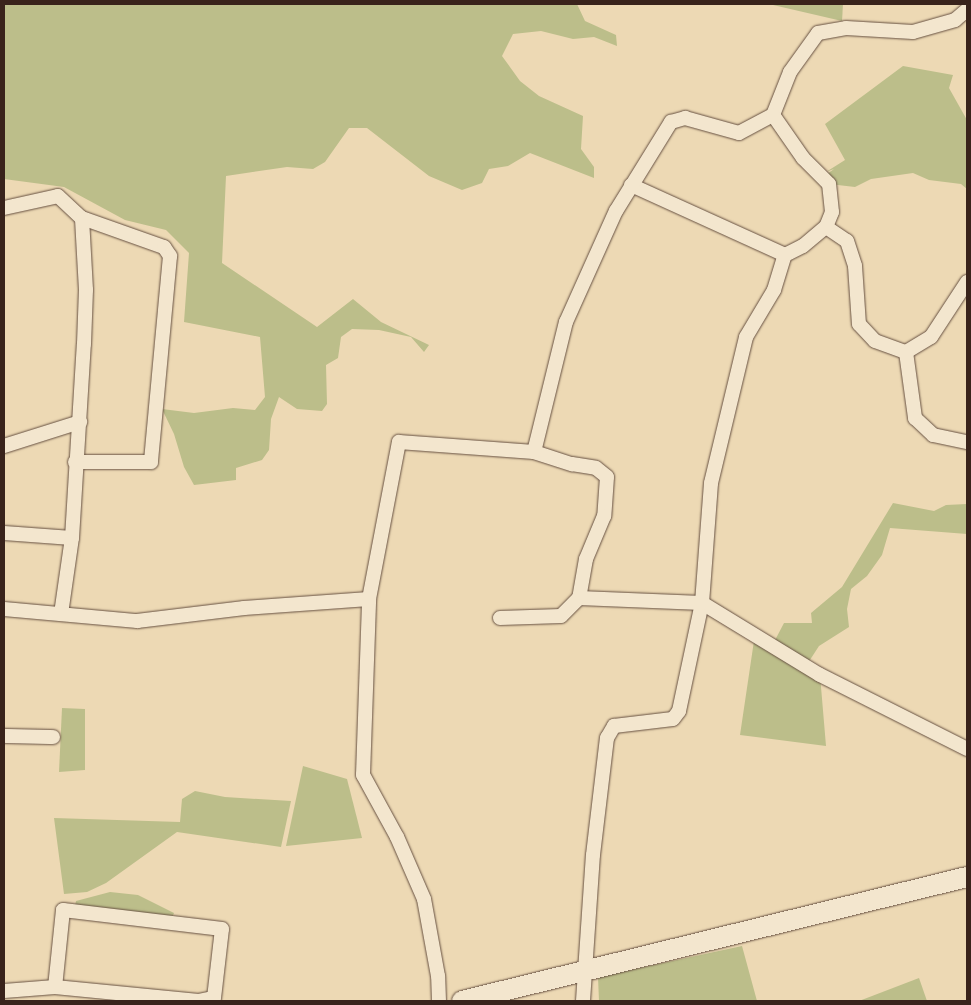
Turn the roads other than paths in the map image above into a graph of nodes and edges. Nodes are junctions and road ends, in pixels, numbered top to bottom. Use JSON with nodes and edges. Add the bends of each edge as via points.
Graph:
{"nodes":[{"id":1,"x":966,"y":8,"type":"edge"},
{"id":2,"x":773,"y":115,"type":"junction"},
{"id":3,"x":631,"y":185,"type":"junction"},
{"id":4,"x":4,"y":208,"type":"edge"},
{"id":5,"x":82,"y":218,"type":"junction"},
{"id":6,"x":826,"y":227,"type":"junction"},
{"id":7,"x":785,"y":255,"type":"junction"},
{"id":8,"x":967,"y":282,"type":"edge"},
{"id":9,"x":906,"y":352,"type":"junction"},
{"id":10,"x":80,"y":422,"type":"junction"},
{"id":11,"x":967,"y":442,"type":"edge"},
{"id":12,"x":4,"y":446,"type":"edge"},
{"id":13,"x":534,"y":452,"type":"junction"},
{"id":14,"x":75,"y":462,"type":"junction"},
{"id":15,"x":4,"y":533,"type":"edge"},
{"id":16,"x":72,"y":538,"type":"junction"},
{"id":17,"x":579,"y":598,"type":"junction"},
{"id":18,"x":369,"y":599,"type":"junction"},
{"id":19,"x":702,"y":602,"type":"junction"},
{"id":20,"x":4,"y":609,"type":"edge"},
{"id":21,"x":61,"y":614,"type":"junction"},
{"id":22,"x":500,"y":618,"type":"dead end"},
{"id":23,"x":4,"y":736,"type":"edge"},
{"id":24,"x":53,"y":737,"type":"dead end"},
{"id":25,"x":967,"y":749,"type":"edge"},
{"id":26,"x":967,"y":877,"type":"edge"},
{"id":27,"x":584,"y":970,"type":"junction"},
{"id":28,"x":54,"y":987,"type":"junction"},
{"id":29,"x":4,"y":991,"type":"edge"},
{"id":30,"x":439,"y":1001,"type":"edge"},
{"id":31,"x":462,"y":1001,"type":"edge"},
{"id":32,"x":583,"y":1001,"type":"edge"}],
"edges":[{"from":1,"to":2,"type":"street","via":[[955,20],[913,32],[846,28],[818,33],[790,72]]},
{"from":2,"to":3,"type":"street","via":[[740,133],[685,118],[671,122],[647,165]]},
{"from":2,"to":6,"type":"street","via":[[803,158],[828,184],[832,212]]},
{"from":3,"to":7,"type":"street"},
{"from":3,"to":13,"type":"street","via":[[566,322]]},
{"from":4,"to":5,"type":"street","via":[[58,196]]},
{"from":5,"to":10,"type":"street","via":[[86,290]]},
{"from":5,"to":14,"type":"street","via":[[164,247],[170,256],[152,462]]},
{"from":6,"to":7,"type":"street","via":[[803,246]]},
{"from":6,"to":9,"type":"street","via":[[847,240],[855,266],[859,324],[875,341]]},
{"from":7,"to":19,"type":"street","via":[[774,290],[746,337],[737,370],[712,483]]},
{"from":8,"to":9,"type":"street","via":[[931,338]]},
{"from":9,"to":11,"type":"street","via":[[915,418],[933,434]]},
{"from":10,"to":12,"type":"street"},
{"from":10,"to":14,"type":"street"},
{"from":13,"to":17,"type":"street","via":[[596,468],[607,477],[604,516],[586,559]]},
{"from":13,"to":18,"type":"street","via":[[399,442]]},
{"from":14,"to":16,"type":"street"},
{"from":15,"to":16,"type":"street"},
{"from":16,"to":21,"type":"street"},
{"from":17,"to":19,"type":"street"},
{"from":17,"to":22,"type":"street","via":[[561,616]]},
{"from":18,"to":21,"type":"street","via":[[244,608],[137,621]]},
{"from":18,"to":30,"type":"street","via":[[363,775],[397,837],[424,899],[438,976]]},
{"from":19,"to":25,"type":"street","via":[[820,675]]},
{"from":19,"to":27,"type":"street","via":[[679,711],[674,719],[614,726],[607,738]]},
{"from":20,"to":21,"type":"street"},
{"from":23,"to":24,"type":"street"},
{"from":26,"to":27,"type":"street"},
{"from":27,"to":31,"type":"street"},
{"from":27,"to":32,"type":"street"},
{"from":28,"to":28,"type":"street","via":[[63,910],[222,929],[214,998],[198,1001]]},
{"from":28,"to":29,"type":"street"}]}
